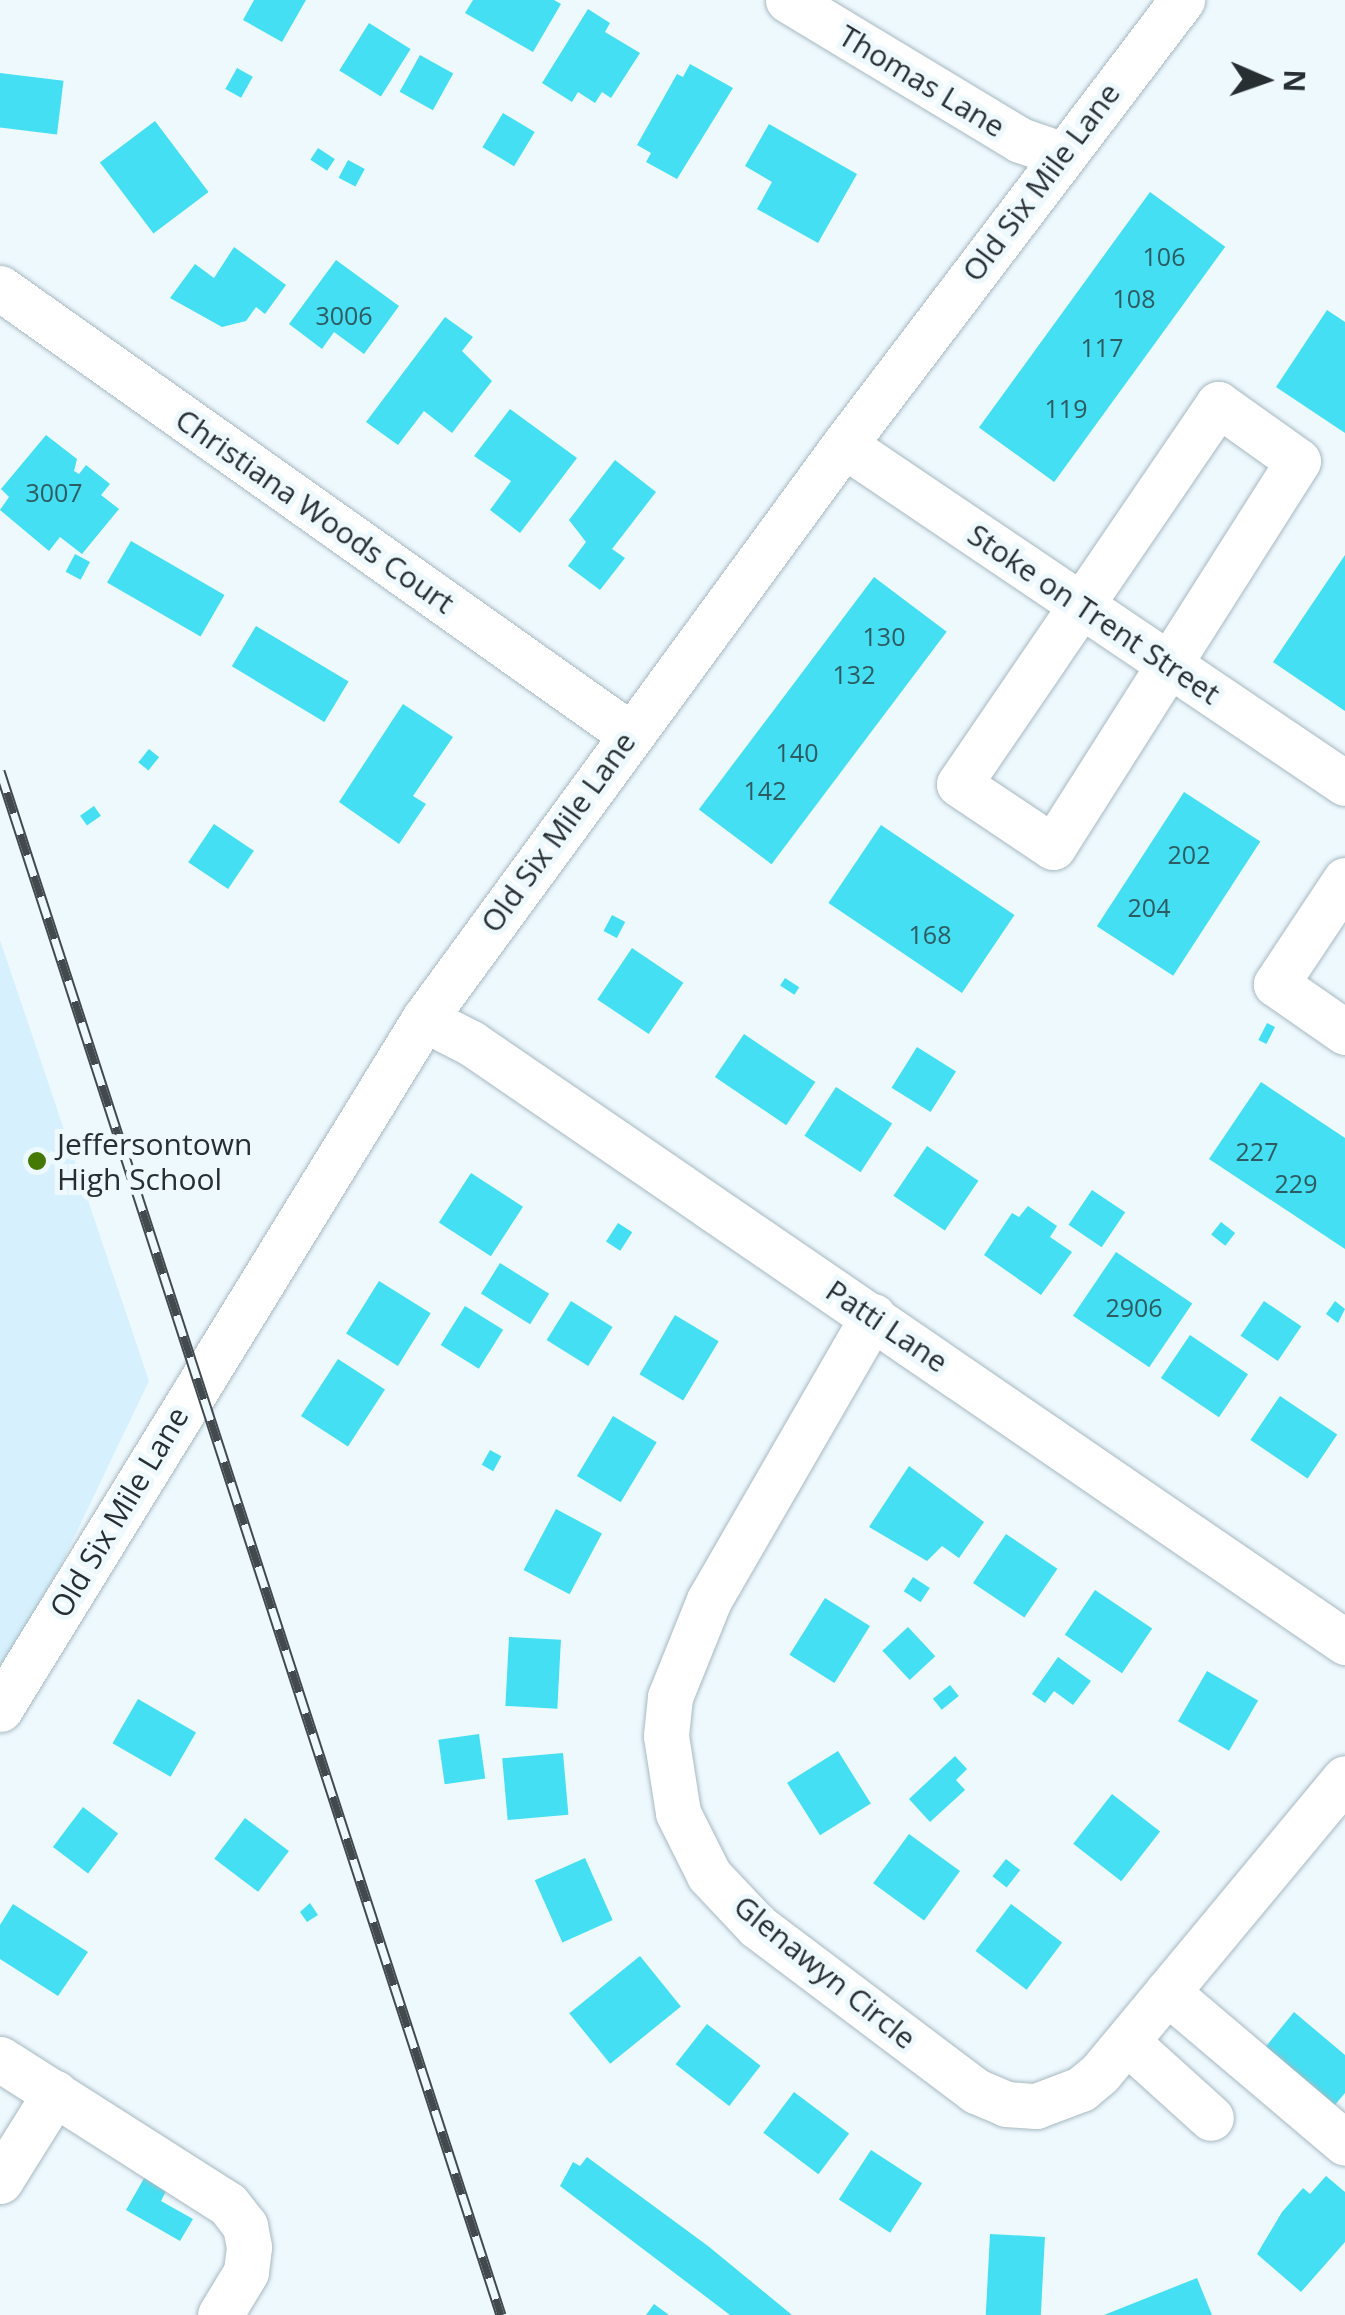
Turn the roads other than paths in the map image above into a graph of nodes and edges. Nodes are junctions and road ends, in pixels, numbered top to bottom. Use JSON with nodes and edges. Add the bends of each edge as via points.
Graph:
{"nodes":[{"id":1,"x":788,"y":0,"type":"edge"},
{"id":2,"x":1182,"y":0,"type":"edge"},
{"id":3,"x":1060,"y":154,"type":"junction"},
{"id":4,"x":0,"y":288,"type":"edge"},
{"id":5,"x":844,"y":445,"type":"junction"},
{"id":6,"x":1078,"y":603,"type":"junction"},
{"id":7,"x":1170,"y":665,"type":"junction"},
{"id":8,"x":630,"y":734,"type":"junction"},
{"id":9,"x":1345,"y":783,"type":"edge"},
{"id":10,"x":1345,"y":880,"type":"edge"},
{"id":11,"x":424,"y":1018,"type":"junction"},
{"id":12,"x":1345,"y":1032,"type":"edge"},
{"id":13,"x":872,"y":1316,"type":"junction"},
{"id":14,"x":1345,"y":1642,"type":"edge"},
{"id":15,"x":0,"y":1709,"type":"edge"},
{"id":16,"x":1345,"y":1778,"type":"edge"},
{"id":17,"x":1167,"y":1992,"type":"junction"},
{"id":18,"x":1127,"y":2042,"type":"junction"},
{"id":19,"x":0,"y":2058,"type":"edge"},
{"id":20,"x":55,"y":2093,"type":"junction"},
{"id":21,"x":1211,"y":2118,"type":"dead end"},
{"id":22,"x":1345,"y":2143,"type":"edge"},
{"id":23,"x":0,"y":2181,"type":"edge"},
{"id":24,"x":220,"y":2315,"type":"edge"}],
"edges":[{"from":1,"to":3,"type":"street","name":"Thomas Lane","via":[[1020,140]]},
{"from":2,"to":3,"type":"street","name":"Old Six Mile Lane"},
{"from":3,"to":5,"type":"street","name":"Old Six Mile Lane"},
{"from":4,"to":8,"type":"street","name":"Christiana Woods Court"},
{"from":5,"to":6,"type":"street","name":"Stoke on Trent Street"},
{"from":5,"to":8,"type":"street","name":"Old Six Mile Lane"},
{"from":6,"to":7,"type":"street","name":"Stoke on Trent Street"},
{"from":6,"to":7,"type":"street","via":[[958,784],[1053,847]]},
{"from":6,"to":7,"type":"street","via":[[1218,404],[1298,461]]},
{"from":7,"to":9,"type":"street","name":"Stoke on Trent Street"},
{"from":8,"to":11,"type":"street","name":"Old Six Mile Lane"},
{"from":10,"to":12,"type":"street","via":[[1276,984]]},
{"from":11,"to":13,"type":"street","name":"Patti Lane","via":[[471,1043]]},
{"from":11,"to":15,"type":"street","name":"Old Six Mile Lane"},
{"from":13,"to":14,"type":"street","name":"Patti Lane"},
{"from":13,"to":18,"type":"street","name":"Glenawyn Circle","via":[[680,1660],[666,1736],[678,1812],[709,1875],[758,1926],[976,2091],[1006,2104],[1059,2100],[1100,2074]]},
{"from":16,"to":17,"type":"street","name":"Glenawyn Circle"},
{"from":17,"to":18,"type":"street","name":"Glenawyn Circle"},
{"from":17,"to":22,"type":"street"},
{"from":18,"to":21,"type":"street"},
{"from":19,"to":20,"type":"street"},
{"from":20,"to":23,"type":"street"},
{"from":20,"to":24,"type":"street","via":[[207,2187],[245,2226],[246,2272]]}]}
